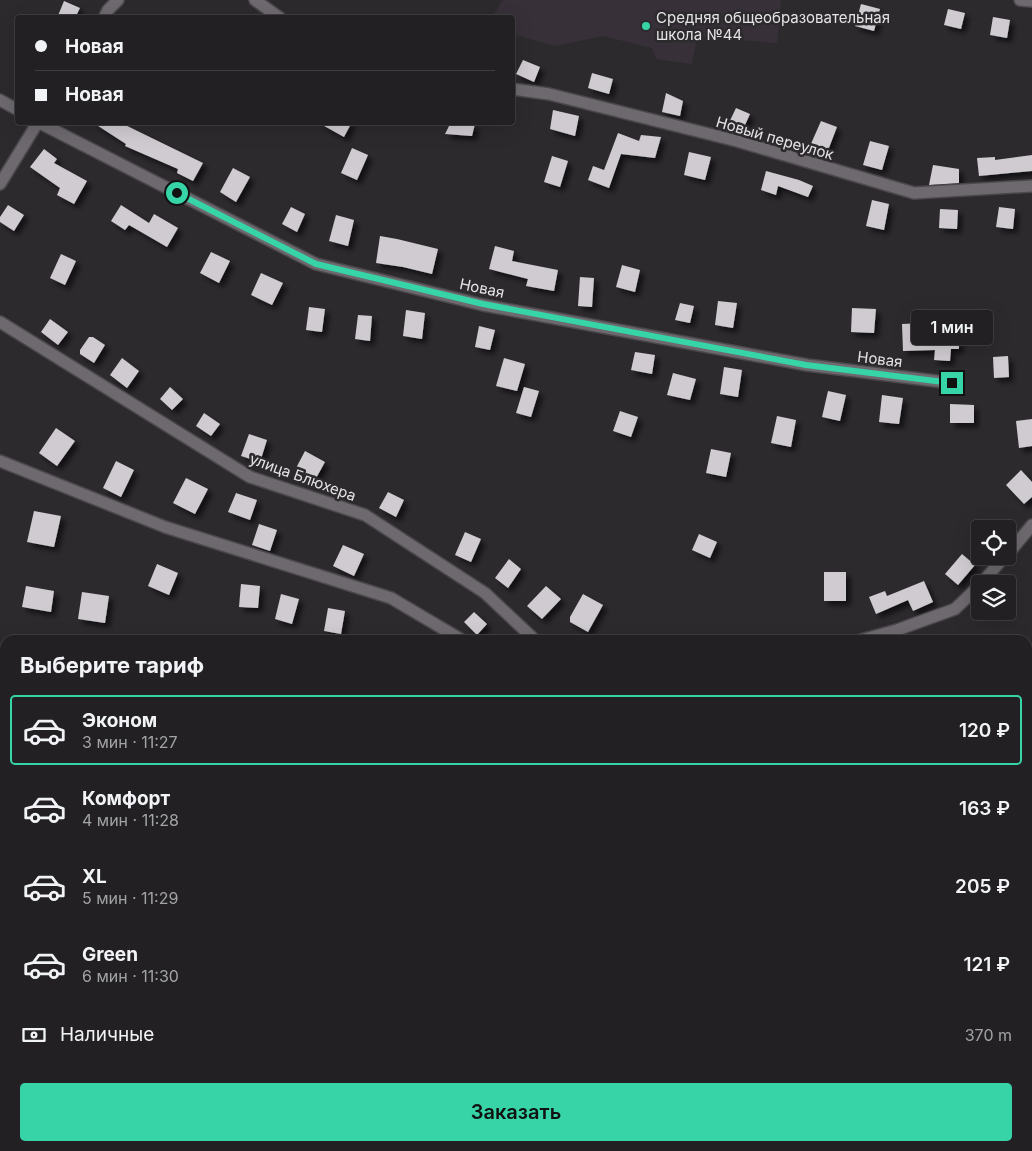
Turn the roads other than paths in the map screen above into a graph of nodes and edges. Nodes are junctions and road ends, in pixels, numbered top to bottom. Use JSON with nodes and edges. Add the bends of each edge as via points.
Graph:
{"nodes":[{"id":1,"x":118,"y":0,"type":"edge"},
{"id":2,"x":255,"y":0,"type":"edge"},
{"id":3,"x":1020,"y":0,"type":"edge"},
{"id":4,"x":1032,"y":1,"type":"edge"},
{"id":5,"x":106,"y":15,"type":"edge"},
{"id":6,"x":276,"y":15,"type":"edge"},
{"id":7,"x":515,"y":89,"type":"edge"},
{"id":8,"x":0,"y":100,"type":"edge"},
{"id":9,"x":15,"y":108,"type":"edge"},
{"id":10,"x":37,"y":125,"type":"edge"},
{"id":11,"x":42,"y":125,"type":"edge"},
{"id":12,"x":0,"y":184,"type":"edge"},
{"id":13,"x":1032,"y":186,"type":"edge"},
{"id":14,"x":0,"y":322,"type":"edge"},
{"id":15,"x":952,"y":383,"type":"dead end"},
{"id":16,"x":0,"y":461,"type":"edge"},
{"id":17,"x":1032,"y":525,"type":"edge"},
{"id":18,"x":1016,"y":543,"type":"edge"},
{"id":19,"x":997,"y":565,"type":"edge"},
{"id":20,"x":989,"y":575,"type":"edge"},
{"id":21,"x":971,"y":594,"type":"edge"},
{"id":22,"x":454,"y":635,"type":"edge"},
{"id":23,"x":530,"y":635,"type":"edge"},
{"id":24,"x":879,"y":635,"type":"edge"}],
"edges":[{"from":1,"to":5,"type":"street"},
{"from":2,"to":6,"type":"street"},
{"from":3,"to":4,"type":"street"},
{"from":7,"to":13,"type":"street","name":"Новый переулок","via":[[549,94],[737,141],[914,193]]},
{"from":8,"to":9,"type":"street"},
{"from":10,"to":12,"type":"street"},
{"from":11,"to":15,"type":"street","name":"Новая","via":[[316,264],[493,306],[806,365]]},
{"from":14,"to":23,"type":"street","name":"улица Блюхера","via":[[250,477],[365,515],[485,593]]},
{"from":16,"to":22,"type":"street","via":[[165,527],[391,598]]},
{"from":17,"to":18,"type":"street"},
{"from":19,"to":20,"type":"street"},
{"from":21,"to":24,"type":"street","via":[[955,609]]}]}
